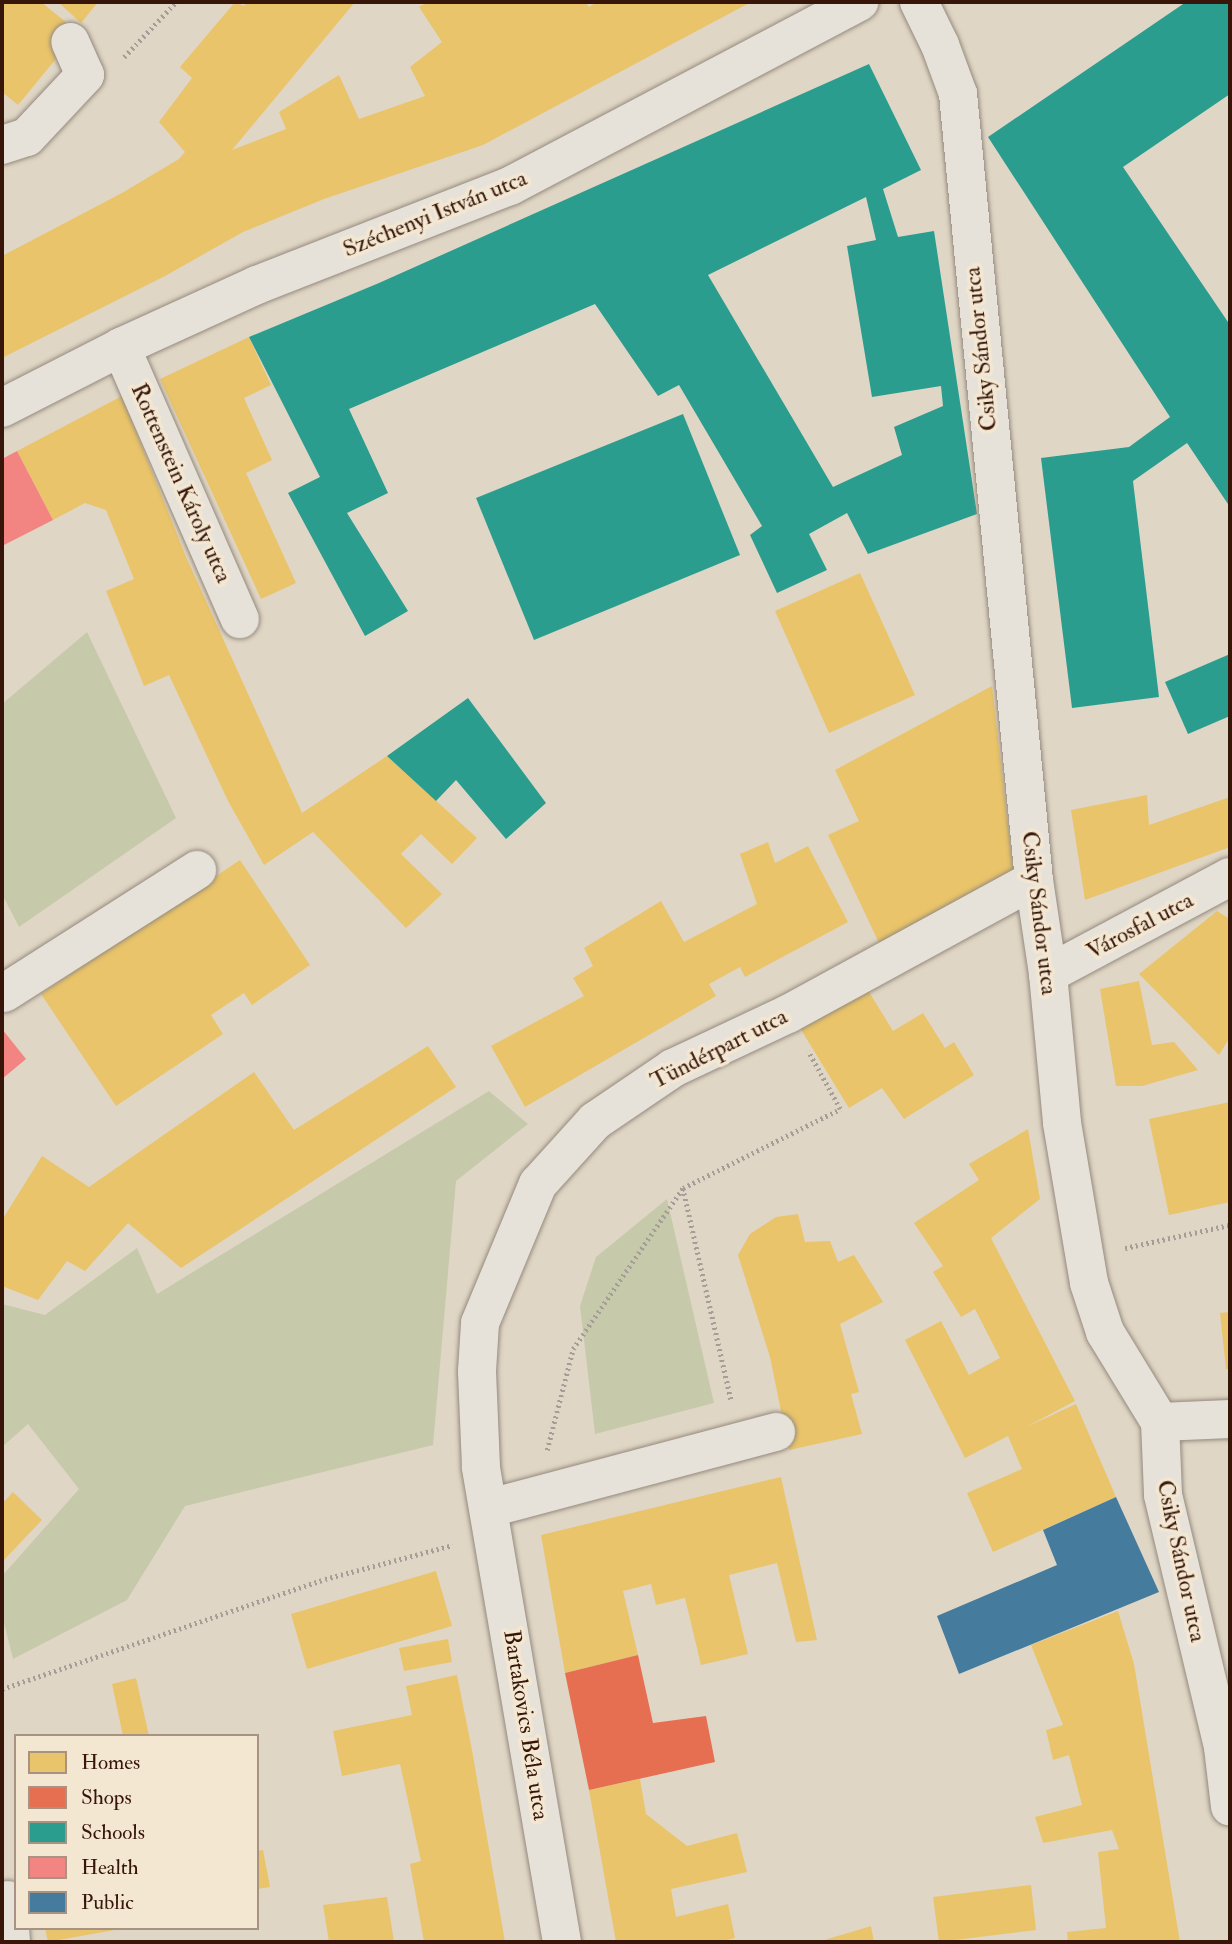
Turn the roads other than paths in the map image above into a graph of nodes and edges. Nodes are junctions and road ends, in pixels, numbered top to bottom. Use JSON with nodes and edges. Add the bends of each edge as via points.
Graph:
{"nodes":[{"id":1,"x":859,"y":2,"type":"edge"},
{"id":2,"x":919,"y":2,"type":"edge"},
{"id":3,"x":77,"y":59,"type":"dead end"},
{"id":4,"x":2,"y":145,"type":"edge"},
{"id":5,"x":121,"y":347,"type":"junction"},
{"id":6,"x":2,"y":408,"type":"edge"},
{"id":7,"x":240,"y":619,"type":"dead end"},
{"id":8,"x":197,"y":870,"type":"dead end"},
{"id":9,"x":1230,"y":877,"type":"edge"},
{"id":10,"x":1034,"y":880,"type":"junction"},
{"id":11,"x":1048,"y":974,"type":"junction"},
{"id":12,"x":4,"y":993,"type":"dead end"},
{"id":13,"x":1230,"y":1419,"type":"edge"},
{"id":14,"x":1160,"y":1422,"type":"junction"},
{"id":15,"x":759,"y":1437,"type":"road end"},
{"id":16,"x":492,"y":1521,"type":"junction"},
{"id":17,"x":1230,"y":1807,"type":"edge"},
{"id":18,"x":2,"y":1916,"type":"edge"},
{"id":19,"x":11,"y":1942,"type":"edge"},
{"id":20,"x":562,"y":1942,"type":"edge"}],
"edges":[{"from":1,"to":5,"type":"street","name":"Széchenyi István utca","via":[[510,186],[257,285]]},
{"from":2,"to":10,"type":"street","name":"Csiky Sándor utca","via":[[958,94]]},
{"from":3,"to":4,"type":"street","via":[[27,137]]},
{"from":5,"to":6,"type":"street","name":"Széchenyi István utca"},
{"from":5,"to":7,"type":"street","name":"Rottenstein Károly utca"},
{"from":8,"to":12,"type":"street"},
{"from":9,"to":11,"type":"street","name":"Városfal utca"},
{"from":10,"to":11,"type":"street","name":"Csiky Sándor utca"},
{"from":10,"to":16,"type":"street","name":"Tündérpart utca","via":[[788,1014],[673,1068],[595,1121],[538,1184],[481,1323],[477,1371],[481,1467]]},
{"from":11,"to":14,"type":"street","name":"Csiky Sándor utca","via":[[1062,1123],[1089,1283],[1105,1332]]},
{"from":13,"to":14,"type":"street"},
{"from":14,"to":17,"type":"street","name":"Csiky Sándor utca","via":[[1163,1495],[1223,1747]]},
{"from":15,"to":16,"type":"street","via":[[535,1498]]},
{"from":16,"to":20,"type":"street","name":"Bartakovics Béla utca"},
{"from":18,"to":19,"type":"street","via":[[8,1900]]}]}
